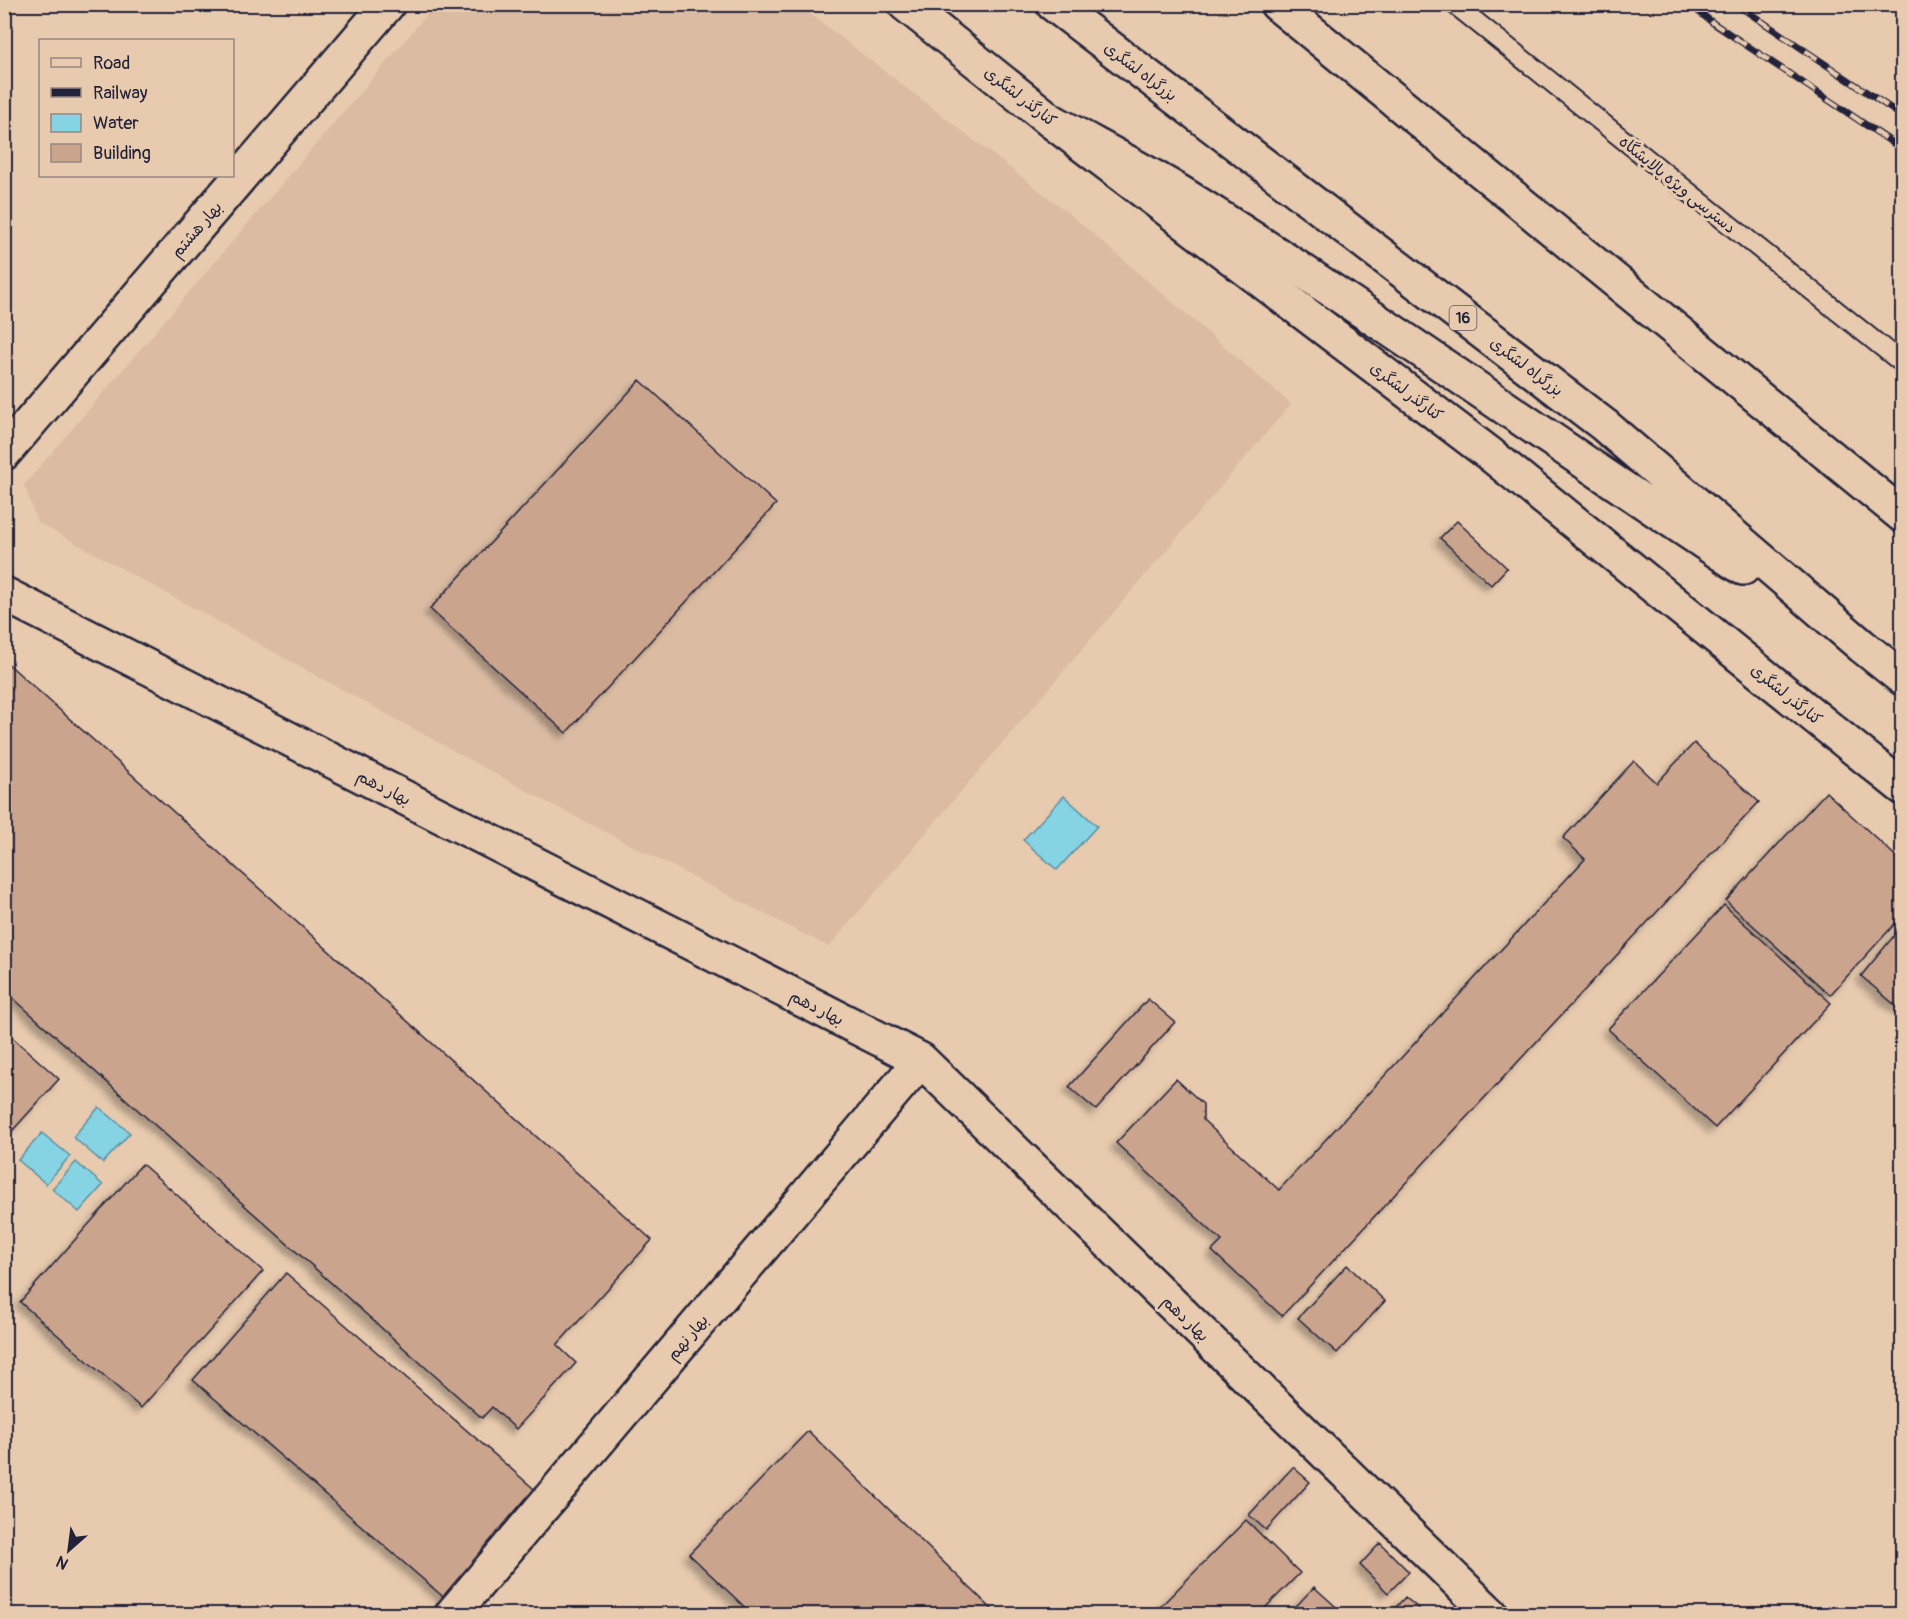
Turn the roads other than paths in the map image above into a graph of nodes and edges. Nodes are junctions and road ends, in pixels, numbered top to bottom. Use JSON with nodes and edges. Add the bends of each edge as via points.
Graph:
{"nodes":[{"id":1,"x":388,"y":4,"type":"edge"},
{"id":2,"x":905,"y":4,"type":"edge"},
{"id":3,"x":1053,"y":4,"type":"edge"},
{"id":4,"x":1277,"y":4,"type":"edge"},
{"id":5,"x":1454,"y":4,"type":"edge"},
{"id":6,"x":1050,"y":120,"type":"junction"},
{"id":7,"x":1902,"y":363,"type":"edge"},
{"id":8,"x":4,"y":453,"type":"edge"},
{"id":9,"x":1902,"y":515,"type":"edge"},
{"id":10,"x":4,"y":594,"type":"edge"},
{"id":11,"x":1862,"y":646,"type":"junction"},
{"id":12,"x":1902,"y":678,"type":"edge"},
{"id":13,"x":1902,"y":787,"type":"edge"},
{"id":14,"x":921,"y":1060,"type":"junction"},
{"id":15,"x":452,"y":1614,"type":"edge"},
{"id":16,"x":1491,"y":1614,"type":"edge"}],
"edges":[{"from":1,"to":8,"type":"main road","name":"بهار هشتم"},
{"from":2,"to":6,"type":"main road","name":"کنارگذر لشگری"},
{"from":3,"to":11,"type":"main road","name":"بزرگراه لشگری","number":"16","via":[[1604,425]]},
{"from":4,"to":9,"type":"main road"},
{"from":5,"to":7,"type":"lane","name":"دسترسی ویژه پالایشگاه"},
{"from":6,"to":11,"type":"main road","via":[[1179,192],[1296,267]]},
{"from":6,"to":13,"type":"main road","name":"کنارگذر لشگری","via":[[1491,454]]},
{"from":10,"to":14,"type":"main road","name":"بهار دهم"},
{"from":11,"to":12,"type":"main road","name":"بزرگراه لشگری"},
{"from":14,"to":15,"type":"main road","name":"بهار نهم"},
{"from":14,"to":16,"type":"main road","name":"بهار دهم"}]}
